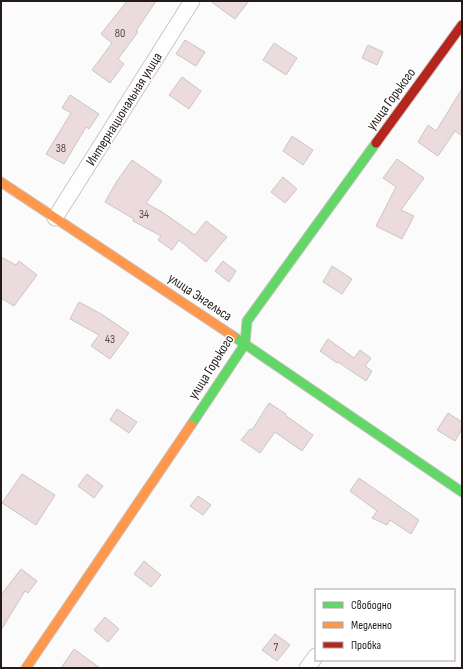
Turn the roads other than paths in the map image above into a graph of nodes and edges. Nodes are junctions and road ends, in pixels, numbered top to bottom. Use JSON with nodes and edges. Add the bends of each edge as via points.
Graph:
{"nodes":[{"id":1,"x":192,"y":1,"type":"edge"},
{"id":2,"x":462,"y":25,"type":"edge"},
{"id":3,"x":1,"y":182,"type":"edge"},
{"id":4,"x":55,"y":218,"type":"junction"},
{"id":5,"x":245,"y":344,"type":"junction"},
{"id":6,"x":462,"y":491,"type":"edge"},
{"id":7,"x":315,"y":657,"type":"edge"},
{"id":8,"x":26,"y":668,"type":"edge"},
{"id":9,"x":307,"y":668,"type":"edge"}],
"edges":[{"from":1,"to":4,"type":"street","name":"Интернациональная улица"},
{"from":2,"to":5,"type":"street","name":"улица Горького","via":[[247,321]]},
{"from":3,"to":4,"type":"street","name":"улица Энгельса"},
{"from":4,"to":5,"type":"street","name":"улица Энгельса"},
{"from":5,"to":6,"type":"street","name":"улица Энгельса"},
{"from":5,"to":8,"type":"street","name":"улица Горького"},
{"from":7,"to":9,"type":"street"}]}
